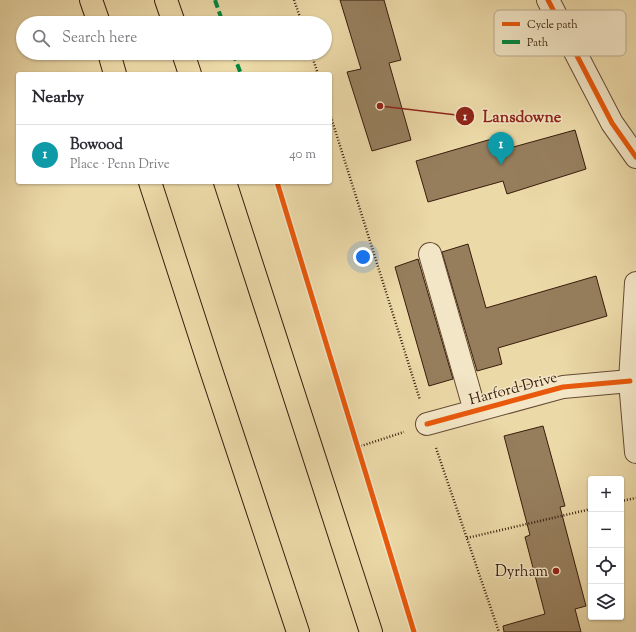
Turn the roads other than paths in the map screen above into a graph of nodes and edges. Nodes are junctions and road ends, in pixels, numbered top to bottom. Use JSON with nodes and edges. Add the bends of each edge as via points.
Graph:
{"nodes":[{"id":1,"x":91,"y":0,"type":"edge"},
{"id":2,"x":166,"y":0,"type":"edge"},
{"id":3,"x":548,"y":0,"type":"edge"},
{"id":4,"x":553,"y":10,"type":"edge"},
{"id":5,"x":97,"y":16,"type":"edge"},
{"id":6,"x":172,"y":16,"type":"edge"},
{"id":7,"x":577,"y":56,"type":"edge"},
{"id":8,"x":110,"y":60,"type":"edge"},
{"id":9,"x":185,"y":60,"type":"edge"},
{"id":10,"x":114,"y":72,"type":"edge"},
{"id":11,"x":189,"y":72,"type":"edge"},
{"id":12,"x":636,"y":157,"type":"edge"},
{"id":13,"x":151,"y":184,"type":"edge"},
{"id":14,"x":226,"y":184,"type":"edge"},
{"id":15,"x":430,"y":254,"type":"dead end"},
{"id":16,"x":636,"y":283,"type":"edge"},
{"id":17,"x":630,"y":381,"type":"junction"},
{"id":18,"x":475,"y":411,"type":"junction"},
{"id":19,"x":428,"y":424,"type":"road end"},
{"id":20,"x":636,"y":452,"type":"edge"},
{"id":21,"x":298,"y":632,"type":"edge"},
{"id":22,"x":371,"y":632,"type":"edge"}],
"edges":[{"from":1,"to":5,"type":"highway"},
{"from":2,"to":6,"type":"highway"},
{"from":3,"to":4,"type":"street"},
{"from":7,"to":12,"type":"street","via":[[612,123]]},
{"from":8,"to":10,"type":"highway"},
{"from":9,"to":11,"type":"highway"},
{"from":13,"to":21,"type":"highway"},
{"from":14,"to":22,"type":"highway"},
{"from":15,"to":18,"type":"street"},
{"from":16,"to":17,"type":"street"},
{"from":17,"to":18,"type":"street","name":"Harford Drive","via":[[563,387]]},
{"from":17,"to":20,"type":"street"},
{"from":18,"to":19,"type":"street","name":"Harford Drive"}]}
